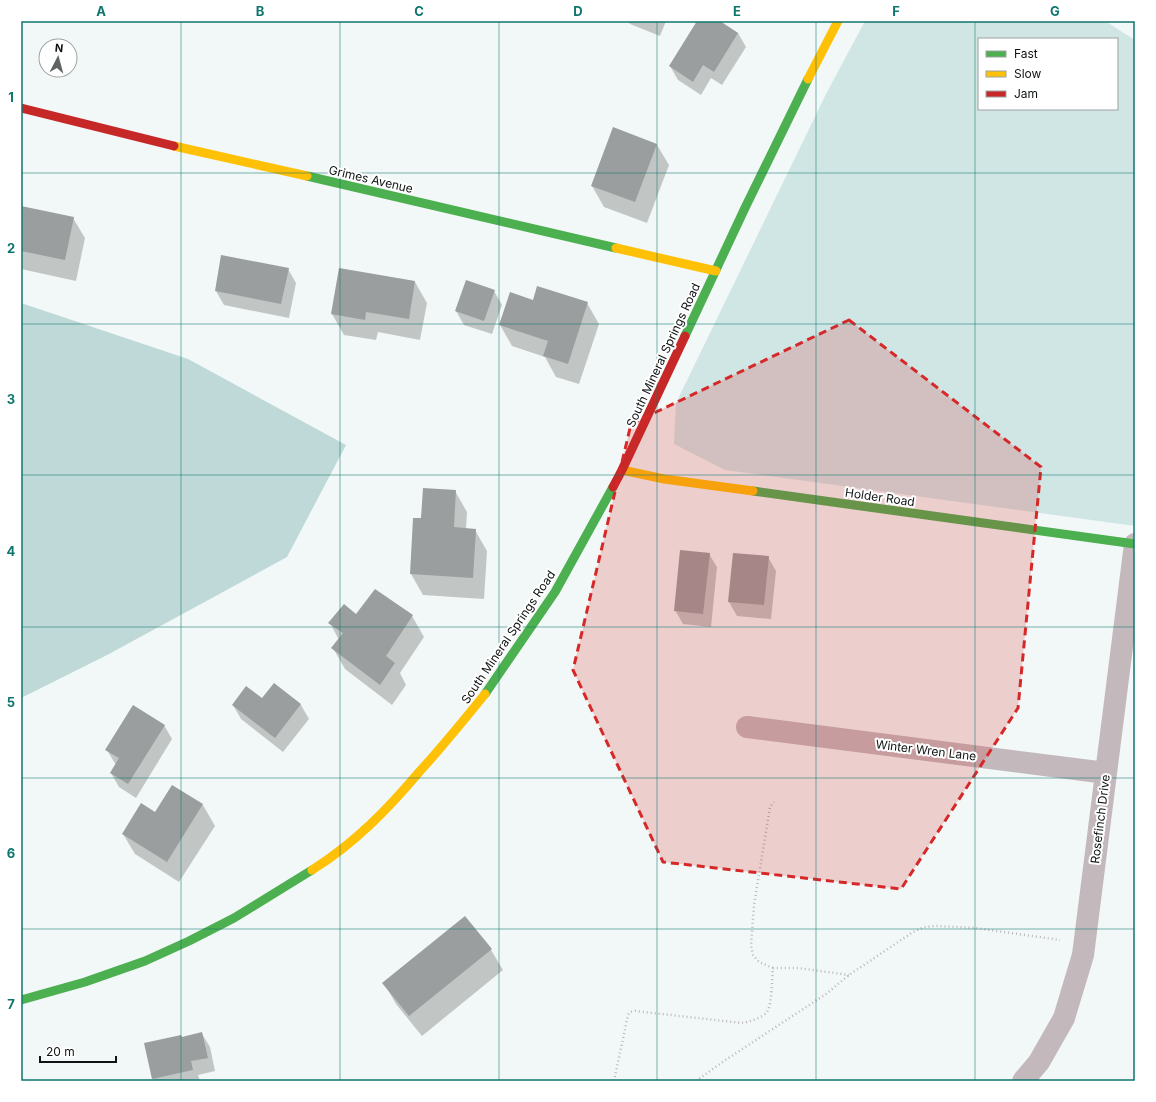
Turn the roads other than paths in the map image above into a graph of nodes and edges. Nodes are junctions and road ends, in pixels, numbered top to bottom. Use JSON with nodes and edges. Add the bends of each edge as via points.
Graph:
{"nodes":[{"id":1,"x":838,"y":21,"type":"edge"},
{"id":2,"x":21,"y":108,"type":"edge"},
{"id":3,"x":716,"y":271,"type":"junction"},
{"id":4,"x":622,"y":470,"type":"junction"},
{"id":5,"x":1135,"y":544,"type":"edge"},
{"id":6,"x":746,"y":728,"type":"dead end"},
{"id":7,"x":1106,"y":773,"type":"junction"},
{"id":8,"x":21,"y":1000,"type":"edge"},
{"id":9,"x":1023,"y":1081,"type":"edge"}],
"edges":[{"from":1,"to":3,"type":"street","name":"South Mineral Springs Road"},
{"from":2,"to":3,"type":"street","name":"Grimes Avenue"},
{"from":3,"to":4,"type":"street","name":"South Mineral Springs Road"},
{"from":4,"to":5,"type":"street","name":"Holder Road","via":[[680,481]]},
{"from":4,"to":8,"type":"street","name":"South Mineral Springs Road","via":[[555,592],[492,685],[454,734],[392,804],[362,833],[315,868],[234,918],[189,941],[144,961],[85,982]]},
{"from":5,"to":7,"type":"street","name":"Rosefinch Drive"},
{"from":6,"to":7,"type":"street","name":"Winter Wren Lane"},
{"from":7,"to":9,"type":"street","name":"Rosefinch Drive","via":[[1083,954],[1064,1018],[1039,1062]]}]}
